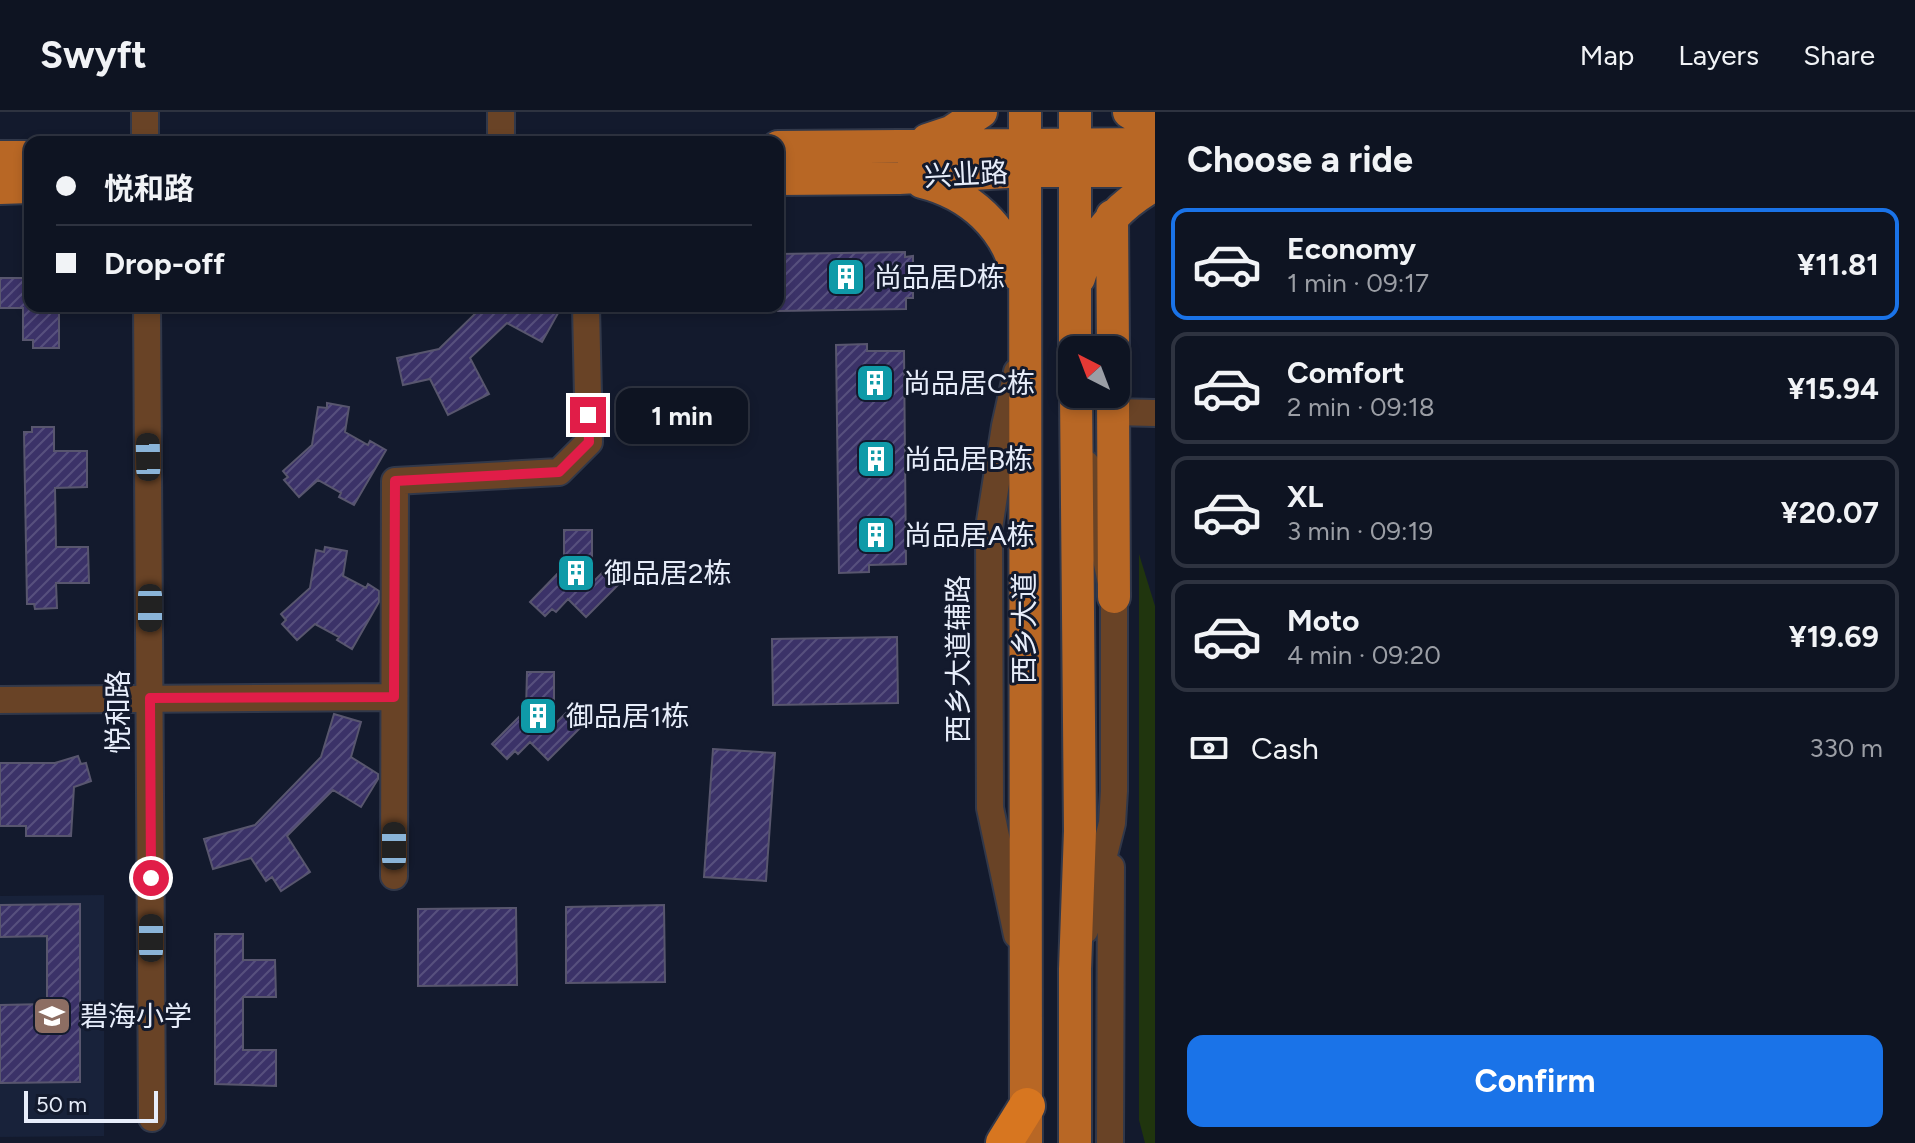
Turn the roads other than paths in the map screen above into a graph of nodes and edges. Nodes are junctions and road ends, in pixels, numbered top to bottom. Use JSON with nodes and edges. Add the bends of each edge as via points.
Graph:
{"nodes":[{"id":1,"x":145,"y":112,"type":"edge"},
{"id":2,"x":501,"y":112,"type":"edge"},
{"id":3,"x":981,"y":112,"type":"edge"},
{"id":4,"x":1025,"y":112,"type":"edge"},
{"id":5,"x":1075,"y":112,"type":"edge"},
{"id":6,"x":1129,"y":112,"type":"edge"},
{"id":7,"x":1155,"y":128,"type":"edge"},
{"id":8,"x":145,"y":136,"type":"edge"},
{"id":9,"x":501,"y":136,"type":"edge"},
{"id":10,"x":1155,"y":144,"type":"edge"},
{"id":11,"x":784,"y":148,"type":"edge"},
{"id":12,"x":0,"y":157,"type":"edge"},
{"id":13,"x":24,"y":157,"type":"edge"},
{"id":14,"x":1025,"y":158,"type":"junction"},
{"id":15,"x":1075,"y":158,"type":"junction"},
{"id":16,"x":899,"y":162,"type":"junction"},
{"id":17,"x":1155,"y":171,"type":"edge"},
{"id":18,"x":784,"y":178,"type":"edge"},
{"id":19,"x":1155,"y":185,"type":"edge"},
{"id":20,"x":24,"y":187,"type":"edge"},
{"id":21,"x":0,"y":188,"type":"edge"},
{"id":22,"x":1112,"y":216,"type":"junction"},
{"id":23,"x":1073,"y":301,"type":"junction"},
{"id":24,"x":1024,"y":302,"type":"junction"},
{"id":25,"x":147,"y":312,"type":"edge"},
{"id":26,"x":586,"y":312,"type":"edge"},
{"id":27,"x":1074,"y":336,"type":"edge"},
{"id":28,"x":1113,"y":336,"type":"edge"},
{"id":29,"x":1130,"y":407,"type":"edge"},
{"id":30,"x":1076,"y":408,"type":"edge"},
{"id":31,"x":1077,"y":408,"type":"edge"},
{"id":32,"x":1113,"y":408,"type":"edge"},
{"id":33,"x":1155,"y":413,"type":"edge"},
{"id":34,"x":1114,"y":597,"type":"junction"},
{"id":35,"x":394,"y":697,"type":"junction"},
{"id":36,"x":150,"y":698,"type":"junction"},
{"id":37,"x":0,"y":700,"type":"edge"},
{"id":38,"x":1112,"y":823,"type":"junction"},
{"id":39,"x":394,"y":876,"type":"dead end"},
{"id":40,"x":1075,"y":969,"type":"junction"},
{"id":41,"x":1027,"y":1106,"type":"junction"},
{"id":42,"x":152,"y":1118,"type":"dead end"},
{"id":43,"x":1109,"y":1142,"type":"edge"},
{"id":44,"x":1004,"y":1143,"type":"edge"},
{"id":45,"x":1026,"y":1143,"type":"edge"},
{"id":46,"x":1075,"y":1143,"type":"edge"}],
"edges":[{"from":1,"to":8,"type":"street"},
{"from":2,"to":9,"type":"street"},
{"from":3,"to":16,"type":"main road"},
{"from":4,"to":14,"type":"main road","name":"西乡大道"},
{"from":5,"to":15,"type":"main road"},
{"from":6,"to":7,"type":"main road"},
{"from":10,"to":15,"type":"main road","name":"兴业路"},
{"from":11,"to":16,"type":"main road","name":"兴业路"},
{"from":12,"to":13,"type":"main road"},
{"from":14,"to":15,"type":"main road","name":"兴业路"},
{"from":14,"to":16,"type":"main road","name":"兴业路"},
{"from":14,"to":24,"type":"main road","name":"西乡大道"},
{"from":15,"to":17,"type":"main road","name":"兴业路"},
{"from":15,"to":23,"type":"main road"},
{"from":16,"to":18,"type":"main road","name":"兴业路"},
{"from":16,"to":24,"type":"main road","via":[[960,196],[987,218],[1015,264]]},
{"from":19,"to":22,"type":"main road"},
{"from":20,"to":21,"type":"main road"},
{"from":22,"to":23,"type":"main road","via":[[1087,255]]},
{"from":22,"to":28,"type":"main road"},
{"from":23,"to":27,"type":"main road"},
{"from":24,"to":41,"type":"main road","name":"西乡大道"},
{"from":25,"to":36,"type":"street","name":"悦和路"},
{"from":26,"to":35,"type":"street","via":[[589,442],[559,472],[395,481]]},
{"from":29,"to":33,"type":"street"},
{"from":30,"to":40,"type":"main road","name":"西乡大道","via":[[1080,831]]},
{"from":31,"to":34,"type":"street"},
{"from":32,"to":34,"type":"main road"},
{"from":34,"to":38,"type":"street"},
{"from":35,"to":36,"type":"street"},
{"from":35,"to":39,"type":"street"},
{"from":36,"to":37,"type":"street"},
{"from":36,"to":42,"type":"street","name":"悦和路"},
{"from":38,"to":40,"type":"street"},
{"from":38,"to":43,"type":"street"},
{"from":40,"to":46,"type":"main road","name":"西乡大道"},
{"from":41,"to":44,"type":"highway"},
{"from":41,"to":45,"type":"main road","name":"西乡大道"}]}
